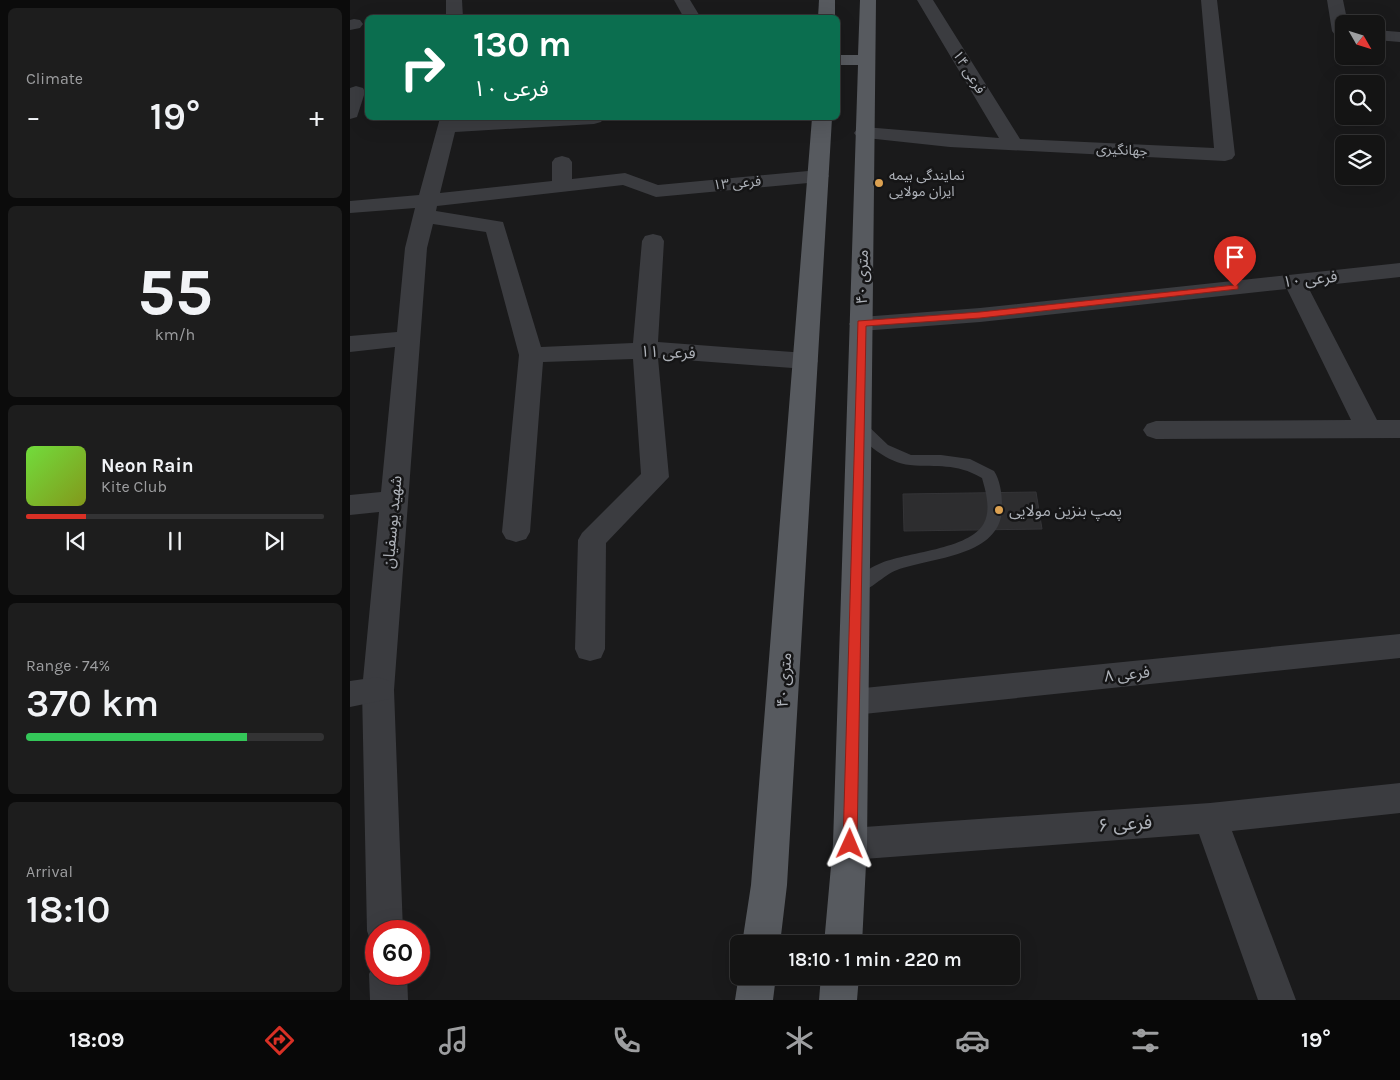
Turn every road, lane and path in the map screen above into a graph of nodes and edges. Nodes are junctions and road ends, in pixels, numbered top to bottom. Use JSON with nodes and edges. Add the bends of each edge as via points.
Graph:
{"nodes":[{"id":1,"x":454,"y":0,"type":"edge"},
{"id":2,"x":682,"y":0,"type":"edge"},
{"id":3,"x":827,"y":0,"type":"edge"},
{"id":4,"x":868,"y":0,"type":"edge"},
{"id":5,"x":925,"y":0,"type":"edge"},
{"id":6,"x":1209,"y":0,"type":"edge"},
{"id":7,"x":1335,"y":0,"type":"edge"},
{"id":8,"x":455,"y":15,"type":"edge"},
{"id":9,"x":691,"y":15,"type":"edge"},
{"id":10,"x":826,"y":15,"type":"edge"},
{"id":11,"x":1338,"y":15,"type":"edge"},
{"id":12,"x":1385,"y":35,"type":"edge"},
{"id":13,"x":1400,"y":37,"type":"edge"},
{"id":14,"x":840,"y":60,"type":"edge"},
{"id":15,"x":866,"y":60,"type":"junction"},
{"id":16,"x":358,"y":91,"type":"edge"},
{"id":17,"x":350,"y":113,"type":"edge"},
{"id":18,"x":521,"y":120,"type":"edge"},
{"id":19,"x":822,"y":120,"type":"edge"},
{"id":20,"x":448,"y":122,"type":"edge"},
{"id":21,"x":864,"y":133,"type":"junction"},
{"id":22,"x":1013,"y":144,"type":"junction"},
{"id":23,"x":562,"y":162,"type":"dead end"},
{"id":24,"x":818,"y":176,"type":"junction"},
{"id":25,"x":562,"y":186,"type":"junction"},
{"id":26,"x":350,"y":207,"type":"edge"},
{"id":27,"x":427,"y":208,"type":"junction"},
{"id":28,"x":653,"y":241,"type":"dead end"},
{"id":29,"x":1400,"y":270,"type":"edge"},
{"id":30,"x":1294,"y":281,"type":"junction"},
{"id":31,"x":862,"y":324,"type":"junction"},
{"id":32,"x":408,"y":338,"type":"junction"},
{"id":33,"x":350,"y":344,"type":"edge"},
{"id":34,"x":645,"y":350,"type":"junction"},
{"id":35,"x":531,"y":355,"type":"junction"},
{"id":36,"x":806,"y":361,"type":"junction"},
{"id":37,"x":860,"y":426,"type":"junction"},
{"id":38,"x":1368,"y":429,"type":"junction"},
{"id":39,"x":1400,"y":429,"type":"edge"},
{"id":40,"x":1156,"y":430,"type":"dead end"},
{"id":41,"x":394,"y":502,"type":"junction"},
{"id":42,"x":350,"y":505,"type":"edge"},
{"id":43,"x":516,"y":532,"type":"dead end"},
{"id":44,"x":856,"y":588,"type":"junction"},
{"id":45,"x":1400,"y":646,"type":"edge"},
{"id":46,"x":590,"y":649,"type":"dead end"},
{"id":47,"x":364,"y":692,"type":"edge"},
{"id":48,"x":854,"y":702,"type":"junction"},
{"id":49,"x":1400,"y":798,"type":"edge"},
{"id":50,"x":1210,"y":818,"type":"junction"},
{"id":51,"x":850,"y":844,"type":"junction"},
{"id":52,"x":384,"y":920,"type":"edge"},
{"id":53,"x":762,"y":935,"type":"edge"},
{"id":54,"x":844,"y":935,"type":"edge"},
{"id":55,"x":388,"y":985,"type":"edge"},
{"id":56,"x":756,"y":985,"type":"edge"},
{"id":57,"x":839,"y":985,"type":"edge"},
{"id":58,"x":389,"y":1000,"type":"edge"},
{"id":59,"x":754,"y":1000,"type":"edge"},
{"id":60,"x":838,"y":1000,"type":"edge"},
{"id":61,"x":1277,"y":1000,"type":"edge"}],
"edges":[{"from":1,"to":8,"type":"street"},
{"from":2,"to":9,"type":"street"},
{"from":3,"to":10,"type":"main road"},
{"from":4,"to":15,"type":"main road","name":"۴۰ متری"},
{"from":5,"to":22,"type":"street","name":"فرعی ۱۴"},
{"from":6,"to":22,"type":"street","name":"جهانگیری","via":[[1224,155]]},
{"from":7,"to":11,"type":"street"},
{"from":12,"to":13,"type":"street"},
{"from":14,"to":15,"type":"main road"},
{"from":15,"to":21,"type":"main road","name":"۴۰ متری"},
{"from":16,"to":17,"type":"street"},
{"from":18,"to":20,"type":"street"},
{"from":19,"to":24,"type":"main road","name":"۴۰ متری"},
{"from":20,"to":27,"type":"street","name":"شهید یوسفیان"},
{"from":21,"to":22,"type":"street","name":"جهانگیری"},
{"from":21,"to":31,"type":"main road","name":"۴۰ متری"},
{"from":23,"to":25,"type":"street"},
{"from":24,"to":25,"type":"street","name":"فرعی ۱۳","via":[[656,191],[625,179]]},
{"from":24,"to":36,"type":"main road","name":"۴۰ متری"},
{"from":25,"to":27,"type":"street"},
{"from":26,"to":27,"type":"street"},
{"from":27,"to":32,"type":"street","name":"شهید یوسفیان","via":[[416,248]]},
{"from":27,"to":35,"type":"street","via":[[495,227]]},
{"from":28,"to":34,"type":"street"},
{"from":29,"to":30,"type":"street","name":"فرعی ۱۰"},
{"from":30,"to":31,"type":"street","name":"فرعی ۱۰","via":[[980,315]]},
{"from":30,"to":38,"type":"street"},
{"from":31,"to":37,"type":"main road","name":"۴۰ متری"},
{"from":32,"to":33,"type":"street"},
{"from":32,"to":41,"type":"street","name":"شهید یوسفیان"},
{"from":34,"to":35,"type":"street","name":"فرعی ۱۱"},
{"from":34,"to":36,"type":"street","name":"فرعی ۱۱"},
{"from":34,"to":46,"type":"street","via":[[655,478],[592,540]]},
{"from":35,"to":43,"type":"street"},
{"from":36,"to":53,"type":"main road","name":"۴۰ متری","via":[[769,885]]},
{"from":37,"to":44,"type":"main road","name":"۴۰ متری"},
{"from":37,"to":44,"type":"lane","via":[[883,449],[909,460],[970,464],[990,474],[996,508],[990,528],[976,540],[884,568]]},
{"from":38,"to":39,"type":"street"},
{"from":38,"to":40,"type":"street"},
{"from":41,"to":42,"type":"street"},
{"from":41,"to":47,"type":"street","name":"شهید یوسفیان"},
{"from":44,"to":48,"type":"main road","name":"۴۰ متری"},
{"from":45,"to":48,"type":"street","name":"فرعی ۸"},
{"from":47,"to":52,"type":"street","name":"شهید یوسفیان"},
{"from":48,"to":51,"type":"main road","name":"۴۰ متری"},
{"from":49,"to":50,"type":"street","name":"فرعی ۶"},
{"from":50,"to":51,"type":"street","name":"فرعی ۶"},
{"from":50,"to":61,"type":"street"},
{"from":51,"to":54,"type":"main road","name":"۴۰ متری"},
{"from":55,"to":58,"type":"street"},
{"from":56,"to":59,"type":"main road"},
{"from":57,"to":60,"type":"main road"}]}
